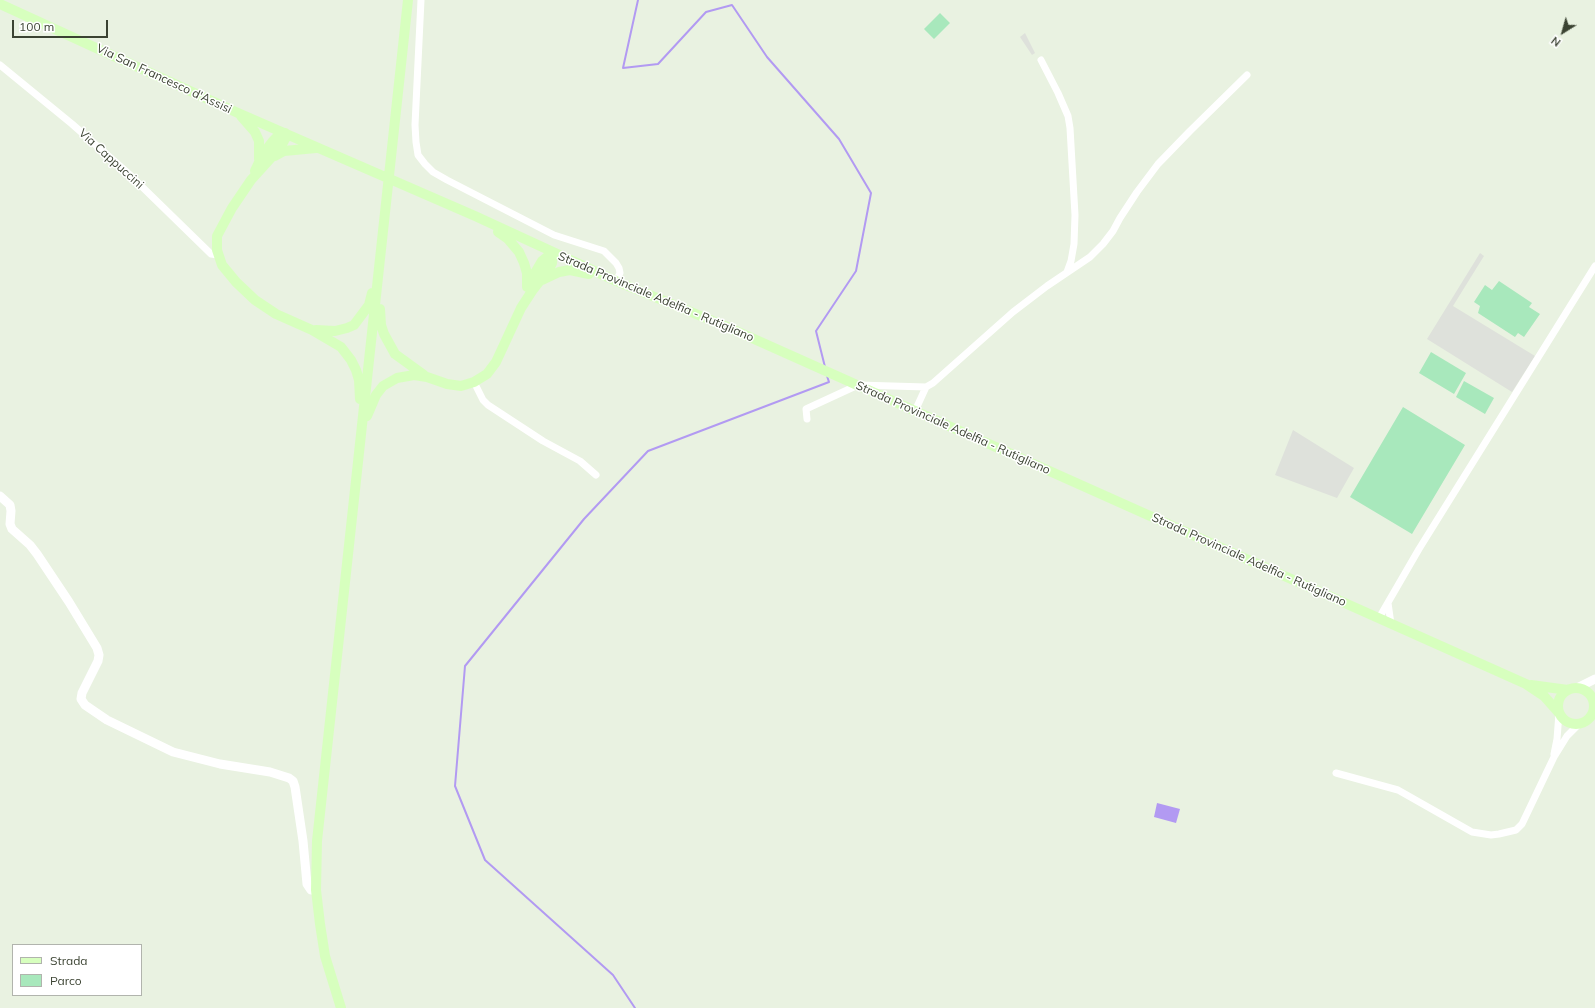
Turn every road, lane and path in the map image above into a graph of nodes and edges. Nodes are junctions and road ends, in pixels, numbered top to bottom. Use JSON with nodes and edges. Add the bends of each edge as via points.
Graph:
{"nodes":[{"id":1,"x":408,"y":0,"type":"edge"},
{"id":2,"x":421,"y":0,"type":"edge"},
{"id":3,"x":0,"y":4,"type":"edge"},
{"id":4,"x":1042,"y":60,"type":"dead end"},
{"id":5,"x":0,"y":65,"type":"edge"},
{"id":6,"x":1247,"y":75,"type":"dead end"},
{"id":7,"x":238,"y":112,"type":"junction"},
{"id":8,"x":285,"y":133,"type":"junction"},
{"id":9,"x":317,"y":148,"type":"junction"},
{"id":10,"x":271,"y":158,"type":"junction"},
{"id":11,"x":259,"y":162,"type":"junction"},
{"id":12,"x":251,"y":180,"type":"junction"},
{"id":13,"x":474,"y":216,"type":"junction"},
{"id":14,"x":553,"y":252,"type":"junction"},
{"id":15,"x":218,"y":255,"type":"junction"},
{"id":16,"x":1595,"y":266,"type":"edge"},
{"id":17,"x":380,"y":267,"type":"junction"},
{"id":18,"x":1067,"y":272,"type":"junction"},
{"id":19,"x":616,"y":281,"type":"junction"},
{"id":20,"x":539,"y":283,"type":"junction"},
{"id":21,"x":527,"y":287,"type":"junction"},
{"id":22,"x":521,"y":308,"type":"junction"},
{"id":23,"x":312,"y":330,"type":"junction"},
{"id":24,"x":426,"y":377,"type":"junction"},
{"id":25,"x":474,"y":382,"type":"junction"},
{"id":26,"x":858,"y":385,"type":"junction"},
{"id":27,"x":926,"y":387,"type":"junction"},
{"id":28,"x":915,"y":411,"type":"junction"},
{"id":29,"x":807,"y":419,"type":"dead end"},
{"id":30,"x":362,"y":431,"type":"junction"},
{"id":31,"x":596,"y":475,"type":"dead end"},
{"id":32,"x":0,"y":496,"type":"edge"},
{"id":33,"x":1388,"y":603,"type":"junction"},
{"id":34,"x":1379,"y":618,"type":"junction"},
{"id":35,"x":1391,"y":624,"type":"junction"},
{"id":36,"x":1595,"y":679,"type":"edge"},
{"id":37,"x":1526,"y":684,"type":"junction"},
{"id":38,"x":1573,"y":689,"type":"junction"},
{"id":39,"x":1595,"y":703,"type":"edge"},
{"id":40,"x":1559,"y":713,"type":"junction"},
{"id":41,"x":1586,"y":724,"type":"edge"},
{"id":42,"x":1554,"y":757,"type":"junction"},
{"id":43,"x":1336,"y":773,"type":"dead end"},
{"id":44,"x":316,"y":890,"type":"junction"},
{"id":45,"x":341,"y":1008,"type":"edge"}],
"edges":[{"from":1,"to":17,"type":"main road"},
{"from":2,"to":19,"type":"street","via":[[415,125],[418,155],[433,172],[447,180],[554,235],[604,251],[619,268],[620,273]]},
{"from":3,"to":7,"type":"main road","name":"Via San Francesco d'Assisi"},
{"from":4,"to":18,"type":"street","via":[[1068,116],[1070,128],[1075,215],[1074,244]]},
{"from":5,"to":15,"type":"street","name":"Via Cappuccini","via":[[72,124],[211,254]]},
{"from":6,"to":18,"type":"street","via":[[1158,164],[1103,244],[1090,257]]},
{"from":7,"to":8,"type":"main road","name":"Via San Francesco d'Assisi"},
{"from":7,"to":11,"type":"main road","via":[[260,141]]},
{"from":8,"to":9,"type":"main road","name":"Via San Francesco d'Assisi"},
{"from":8,"to":10,"type":"main road","via":[[283,143]]},
{"from":8,"to":11,"type":"main road","via":[[273,141]]},
{"from":9,"to":10,"type":"main road","via":[[284,151]]},
{"from":9,"to":13,"type":"main road","name":"Strada Provinciale Adelfia - Rutigliano"},
{"from":10,"to":12,"type":"main road"},
{"from":11,"to":12,"type":"main road"},
{"from":12,"to":15,"type":"main road","via":[[217,236]]},
{"from":13,"to":14,"type":"main road","name":"Strada Provinciale Adelfia - Rutigliano"},
{"from":13,"to":21,"type":"main road","via":[[508,239],[519,252],[527,273]]},
{"from":14,"to":19,"type":"main road","name":"Strada Provinciale Adelfia - Rutigliano"},
{"from":14,"to":20,"type":"main road","via":[[552,263]]},
{"from":14,"to":21,"type":"main road","via":[[542,261]]},
{"from":15,"to":23,"type":"main road","via":[[222,265],[255,300],[276,314]]},
{"from":16,"to":33,"type":"street"},
{"from":17,"to":23,"type":"main road","via":[[369,305],[354,324],[335,331]]},
{"from":17,"to":24,"type":"main road","via":[[380,316],[384,334],[395,354]]},
{"from":17,"to":30,"type":"main road"},
{"from":18,"to":27,"type":"street","via":[[1013,312]]},
{"from":19,"to":20,"type":"main road","via":[[570,270],[546,277]]},
{"from":19,"to":26,"type":"main road","name":"Strada Provinciale Adelfia - Rutigliano"},
{"from":20,"to":22,"type":"main road"},
{"from":21,"to":22,"type":"main road"},
{"from":22,"to":25,"type":"main road","via":[[496,362],[487,374]]},
{"from":23,"to":30,"type":"main road","via":[[341,347],[356,370],[360,390]]},
{"from":24,"to":25,"type":"main road","via":[[461,386]]},
{"from":24,"to":30,"type":"main road","via":[[406,376],[383,386],[373,402]]},
{"from":25,"to":31,"type":"street","via":[[488,405],[580,461]]},
{"from":26,"to":27,"type":"street"},
{"from":26,"to":28,"type":"main road","name":"Strada Provinciale Adelfia - Rutigliano"},
{"from":26,"to":29,"type":"street","via":[[806,409]]},
{"from":27,"to":28,"type":"street"},
{"from":28,"to":34,"type":"main road","name":"Strada Provinciale Adelfia - Rutigliano"},
{"from":30,"to":44,"type":"main road","via":[[316,841]]},
{"from":32,"to":44,"type":"street","via":[[10,505],[12,529],[37,554],[97,648],[98,661],[81,696],[85,705],[107,720],[173,752],[220,764],[270,772],[291,779],[295,787],[303,842],[305,878],[311,890]]},
{"from":33,"to":34,"type":"street"},
{"from":33,"to":35,"type":"street"},
{"from":34,"to":35,"type":"main road","name":"Strada Provinciale Adelfia - Rutigliano"},
{"from":35,"to":37,"type":"main road","name":"Strada Provinciale Adelfia - Rutigliano"},
{"from":36,"to":38,"type":"street"},
{"from":37,"to":38,"type":"main road","name":"Strada Provinciale Adelfia - Rutigliano"},
{"from":37,"to":40,"type":"main road","name":"Strada Provinciale Adelfia - Rutigliano","via":[[1544,696]]},
{"from":38,"to":39,"type":"main road","name":"Strada Provinciale Adelfia - Rutigliano","via":[[1590,693]]},
{"from":38,"to":40,"type":"main road","via":[[1562,694],[1559,699]]},
{"from":39,"to":41,"type":"main road","name":"Strada Provinciale Adelfia - Rutigliano","via":[[1592,716]]},
{"from":40,"to":41,"type":"main road","name":"Strada Provinciale Adelfia - Rutigliano","via":[[1570,724]]},
{"from":40,"to":42,"type":"street"},
{"from":41,"to":42,"type":"street","via":[[1567,736]]},
{"from":42,"to":43,"type":"street","via":[[1522,824],[1516,830],[1491,836],[1472,832],[1398,790]]},
{"from":44,"to":45,"type":"main road","via":[[325,956]]}]}
